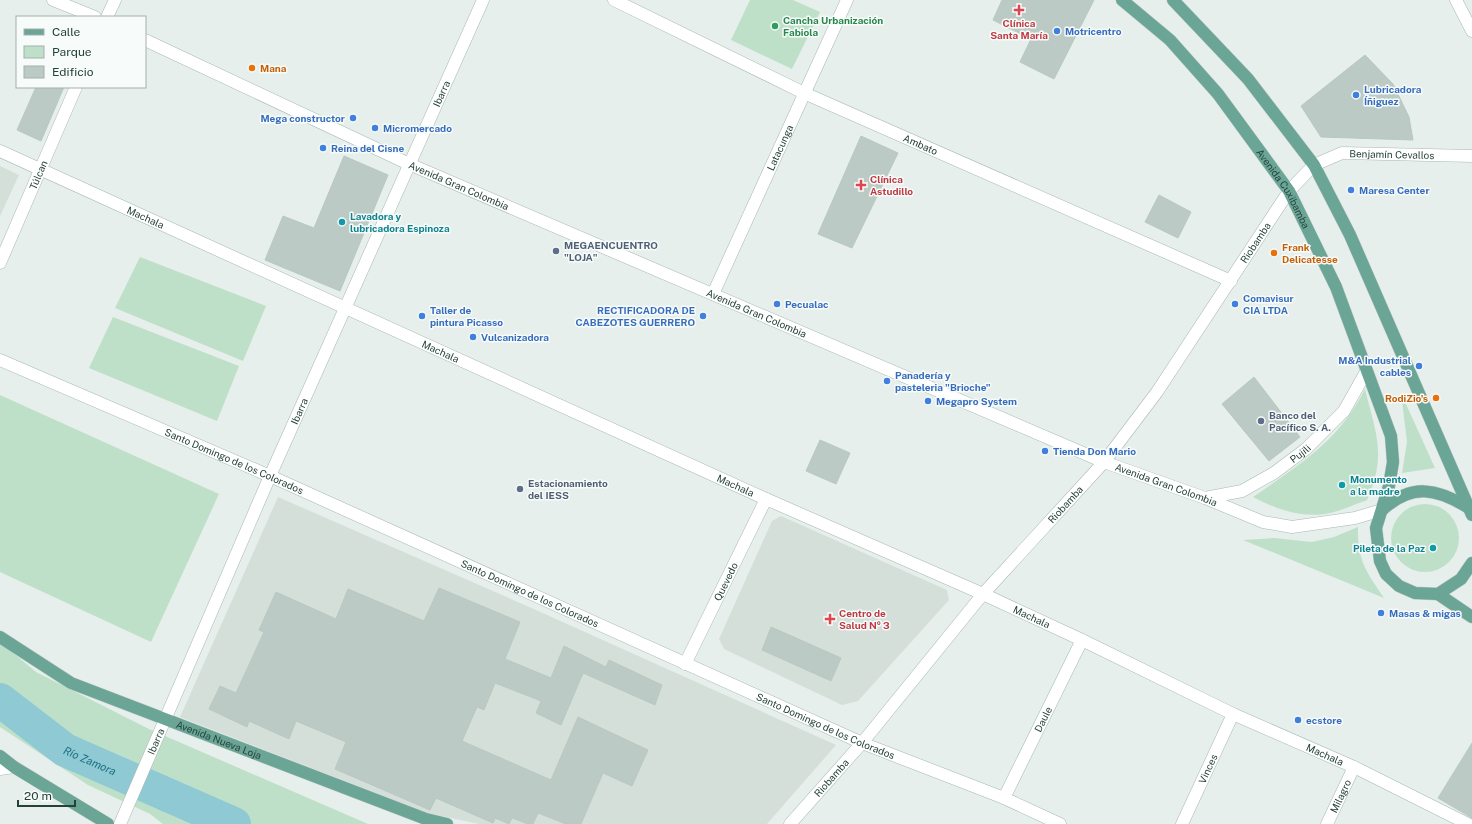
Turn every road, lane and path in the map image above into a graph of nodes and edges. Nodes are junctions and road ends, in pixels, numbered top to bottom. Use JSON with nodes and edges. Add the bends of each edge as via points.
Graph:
{"nodes":[{"id":1,"x":53,"y":0,"type":"edge"},
{"id":2,"x":115,"y":0,"type":"edge"},
{"id":3,"x":483,"y":0,"type":"edge"},
{"id":4,"x":614,"y":0,"type":"edge"},
{"id":5,"x":846,"y":0,"type":"edge"},
{"id":6,"x":1122,"y":0,"type":"edge"},
{"id":7,"x":1173,"y":0,"type":"edge"},
{"id":8,"x":1456,"y":0,"type":"edge"},
{"id":9,"x":93,"y":16,"type":"edge"},
{"id":10,"x":108,"y":16,"type":"edge"},
{"id":11,"x":1472,"y":31,"type":"edge"},
{"id":12,"x":146,"y":40,"type":"edge"},
{"id":13,"x":76,"y":88,"type":"edge"},
{"id":14,"x":804,"y":93,"type":"junction"},
{"id":15,"x":0,"y":151,"type":"edge"},
{"id":16,"x":1472,"y":156,"type":"edge"},
{"id":17,"x":409,"y":164,"type":"junction"},
{"id":18,"x":1314,"y":165,"type":"junction"},
{"id":19,"x":39,"y":170,"type":"junction"},
{"id":20,"x":1289,"y":191,"type":"junction"},
{"id":21,"x":0,"y":263,"type":"edge"},
{"id":22,"x":1231,"y":281,"type":"junction"},
{"id":23,"x":713,"y":294,"type":"junction"},
{"id":24,"x":346,"y":308,"type":"junction"},
{"id":25,"x":0,"y":360,"type":"edge"},
{"id":26,"x":1366,"y":372,"type":"junction"},
{"id":27,"x":1104,"y":462,"type":"junction"},
{"id":28,"x":270,"y":476,"type":"junction"},
{"id":29,"x":1205,"y":498,"type":"junction"},
{"id":30,"x":766,"y":499,"type":"junction"},
{"id":31,"x":1382,"y":510,"type":"junction"},
{"id":32,"x":1470,"y":512,"type":"edge"},
{"id":33,"x":1472,"y":562,"type":"edge"},
{"id":34,"x":983,"y":594,"type":"junction"},
{"id":35,"x":1438,"y":594,"type":"junction"},
{"id":36,"x":1472,"y":617,"type":"edge"},
{"id":37,"x":0,"y":637,"type":"edge"},
{"id":38,"x":1082,"y":640,"type":"junction"},
{"id":39,"x":685,"y":664,"type":"junction"},
{"id":40,"x":1233,"y":714,"type":"junction"},
{"id":41,"x":166,"y":719,"type":"junction"},
{"id":42,"x":862,"y":743,"type":"junction"},
{"id":43,"x":0,"y":756,"type":"edge"},
{"id":44,"x":14,"y":767,"type":"junction"},
{"id":45,"x":1354,"y":767,"type":"junction"},
{"id":46,"x":0,"y":769,"type":"edge"},
{"id":47,"x":1004,"y":798,"type":"junction"},
{"id":48,"x":122,"y":818,"type":"edge"},
{"id":49,"x":108,"y":824,"type":"edge"},
{"id":50,"x":447,"y":824,"type":"edge"},
{"id":51,"x":790,"y":824,"type":"edge"},
{"id":52,"x":1060,"y":824,"type":"edge"},
{"id":53,"x":1182,"y":824,"type":"edge"},
{"id":54,"x":1327,"y":824,"type":"edge"},
{"id":55,"x":1468,"y":824,"type":"edge"}],
"edges":[{"from":1,"to":9,"type":"street"},
{"from":2,"to":10,"type":"street"},
{"from":3,"to":17,"type":"street","name":"Ibarra"},
{"from":4,"to":14,"type":"street","name":"Ambato"},
{"from":5,"to":14,"type":"street","name":"Latacunga"},
{"from":6,"to":20,"type":"main road","name":"Avenida Cuxibamba","via":[[1170,40],[1218,94]]},
{"from":7,"to":18,"type":"main road","via":[[1248,79]]},
{"from":8,"to":11,"type":"street"},
{"from":12,"to":17,"type":"street","name":"Avenida Gran Colombia"},
{"from":13,"to":19,"type":"street","name":"Túlcan"},
{"from":14,"to":22,"type":"street","name":"Ambato"},
{"from":14,"to":23,"type":"street","name":"Latacunga"},
{"from":15,"to":19,"type":"street","name":"Machala"},
{"from":16,"to":18,"type":"street","name":"Benjamín Cevallos","via":[[1342,153]]},
{"from":17,"to":23,"type":"street","name":"Avenida Gran Colombia"},
{"from":17,"to":24,"type":"street","name":"Ibarra"},
{"from":18,"to":20,"type":"street","name":"Riobamba"},
{"from":18,"to":32,"type":"main road","via":[[1350,235]]},
{"from":19,"to":21,"type":"street","name":"Túlcan"},
{"from":19,"to":24,"type":"street","name":"Machala"},
{"from":20,"to":22,"type":"street","name":"Riobamba"},
{"from":20,"to":26,"type":"main road","name":"Avenida Cuxibamba","via":[[1336,287]]},
{"from":22,"to":27,"type":"street","name":"Riobamba","via":[[1157,392]]},
{"from":23,"to":27,"type":"street","name":"Avenida Gran Colombia"},
{"from":24,"to":28,"type":"street","name":"Ibarra"},
{"from":24,"to":30,"type":"street","name":"Machala"},
{"from":25,"to":28,"type":"street","name":"Santo Domingo de los Colorados"},
{"from":26,"to":29,"type":"street","name":"Pujili","via":[[1344,410],[1306,449],[1274,473],[1242,490]]},
{"from":26,"to":31,"type":"main road","name":"Avenida Cuxibamba","via":[[1391,436],[1393,462]]},
{"from":27,"to":29,"type":"street","name":"Avenida Gran Colombia"},
{"from":27,"to":34,"type":"street","name":"Riobamba"},
{"from":28,"to":39,"type":"street","name":"Santo Domingo de los Colorados"},
{"from":28,"to":41,"type":"street","name":"Ibarra"},
{"from":29,"to":31,"type":"street","name":"Avenida Gran Colombia","via":[[1263,522],[1292,527],[1354,518]]},
{"from":30,"to":34,"type":"street","name":"Machala"},
{"from":30,"to":39,"type":"street","name":"Quevedo"},
{"from":31,"to":32,"type":"main road","via":[[1395,499],[1415,490],[1431,491],[1445,496]]},
{"from":31,"to":35,"type":"main road","name":"Avenida Cuxibamba","via":[[1376,528],[1376,543],[1380,562],[1386,574],[1399,586],[1415,593]]},
{"from":33,"to":35,"type":"main road","via":[[1460,579]]},
{"from":34,"to":38,"type":"street","name":"Machala"},
{"from":34,"to":42,"type":"street","name":"Riobamba"},
{"from":35,"to":36,"type":"main road"},
{"from":37,"to":41,"type":"main road","name":"Avenida Nueva Loja","via":[[70,683]]},
{"from":38,"to":40,"type":"street","name":"Machala"},
{"from":38,"to":47,"type":"street","name":"Daule"},
{"from":39,"to":42,"type":"street","name":"Santo Domingo de los Colorados"},
{"from":40,"to":45,"type":"street","name":"Machala"},
{"from":40,"to":53,"type":"street","name":"Vinces"},
{"from":41,"to":48,"type":"street","name":"Ibarra"},
{"from":41,"to":50,"type":"main road","name":"Avenida Nueva Loja","via":[[419,816]]},
{"from":42,"to":47,"type":"street","name":"Santo Domingo de los Colorados"},
{"from":42,"to":51,"type":"street","name":"Riobamba"},
{"from":43,"to":44,"type":"main road"},
{"from":44,"to":46,"type":"street"},
{"from":44,"to":49,"type":"main road"},
{"from":45,"to":54,"type":"street","name":"Milagro"},
{"from":45,"to":55,"type":"street","name":"Machala"},
{"from":47,"to":52,"type":"street","name":"Santo Domingo de los Colorados"}]}
